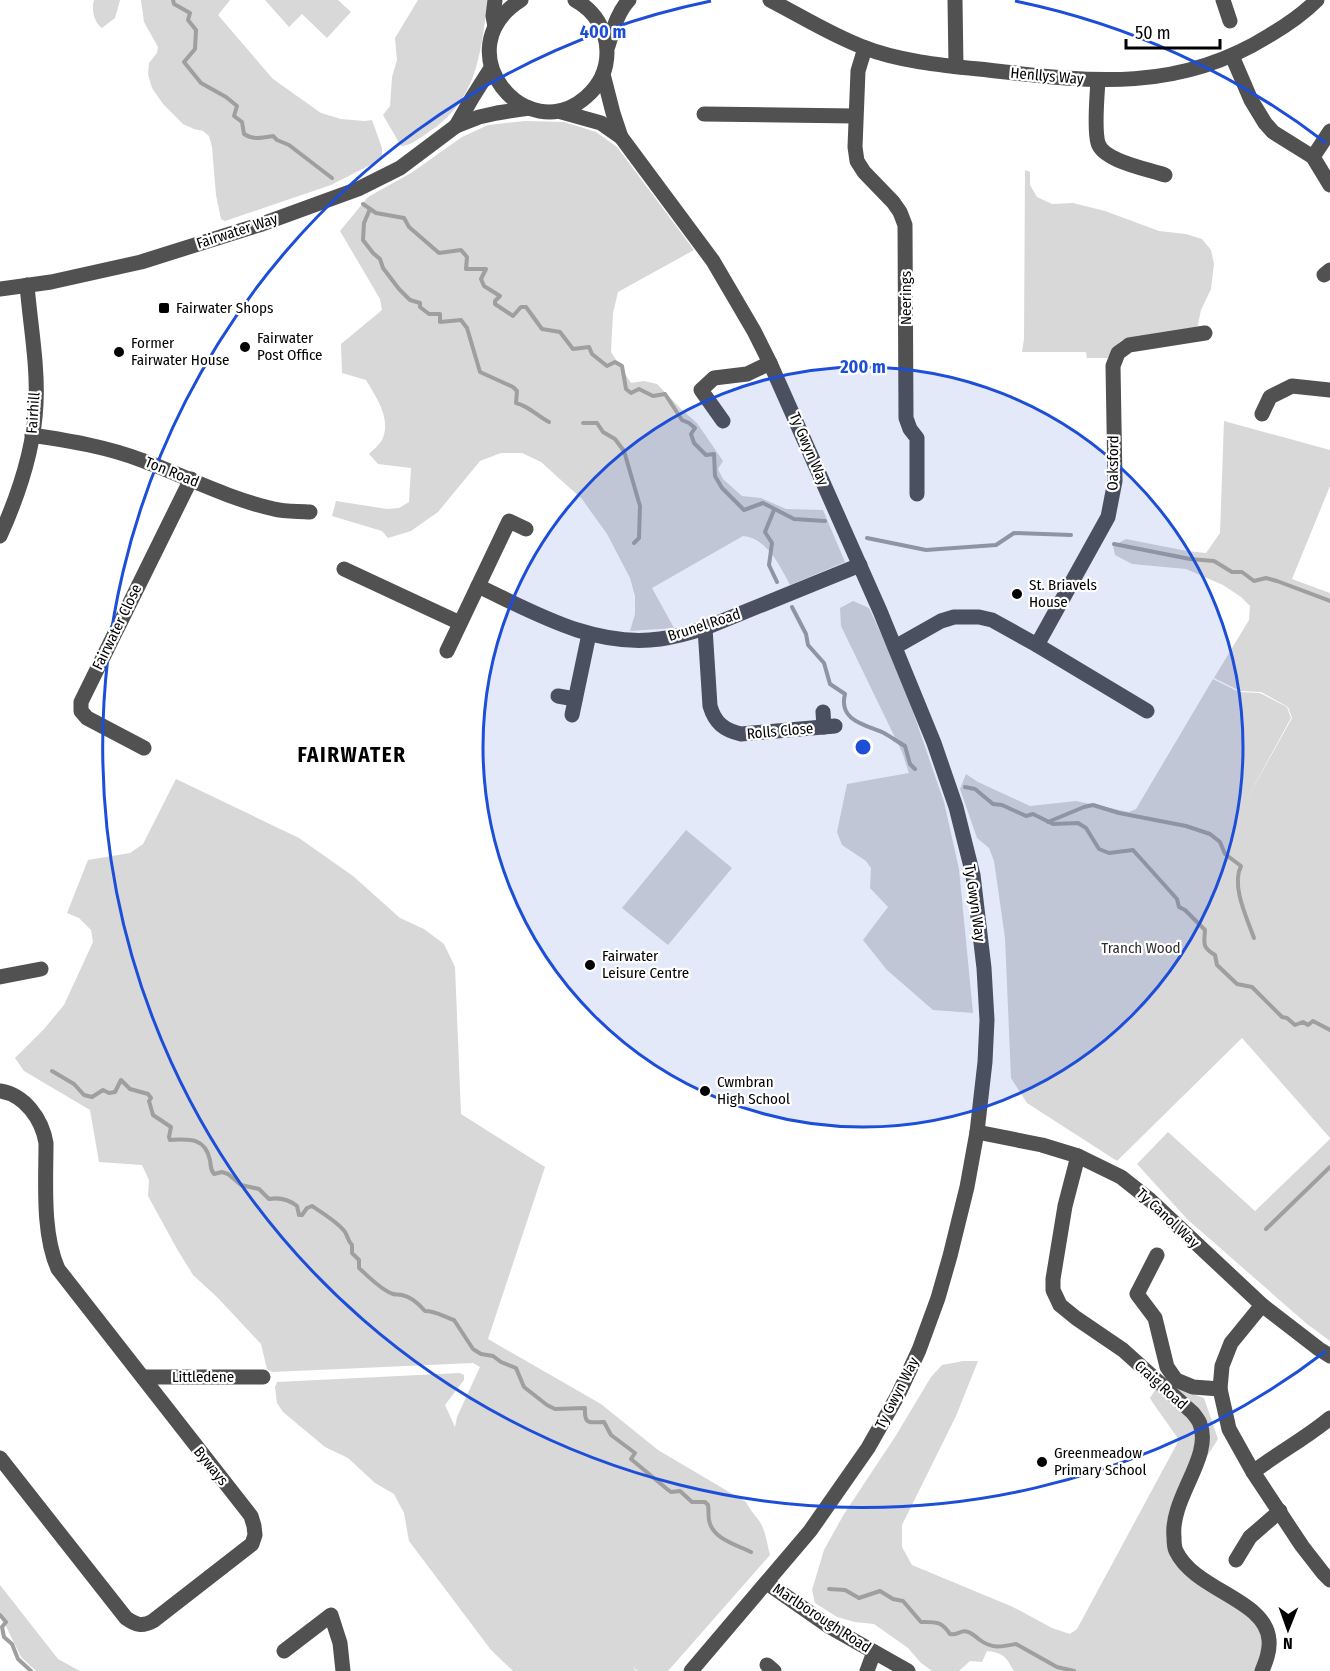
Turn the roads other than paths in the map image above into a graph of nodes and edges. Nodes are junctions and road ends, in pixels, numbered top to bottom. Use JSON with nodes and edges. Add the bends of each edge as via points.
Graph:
{"nodes":[{"id":1,"x":495,"y":0,"type":"edge"},
{"id":2,"x":521,"y":0,"type":"edge"},
{"id":3,"x":575,"y":0,"type":"edge"},
{"id":4,"x":629,"y":0,"type":"edge"},
{"id":5,"x":770,"y":0,"type":"edge"},
{"id":6,"x":956,"y":0,"type":"edge"},
{"id":7,"x":1222,"y":0,"type":"edge"},
{"id":8,"x":1317,"y":0,"type":"edge"},
{"id":9,"x":1230,"y":21,"type":"dead end"},
{"id":10,"x":495,"y":27,"type":"junction"},
{"id":11,"x":607,"y":48,"type":"junction"},
{"id":12,"x":865,"y":48,"type":"junction"},
{"id":13,"x":1232,"y":56,"type":"junction"},
{"id":14,"x":956,"y":66,"type":"junction"},
{"id":15,"x":491,"y":68,"type":"junction"},
{"id":16,"x":603,"y":74,"type":"junction"},
{"id":17,"x":1098,"y":81,"type":"junction"},
{"id":18,"x":529,"y":108,"type":"junction"},
{"id":19,"x":556,"y":110,"type":"junction"},
{"id":20,"x":704,"y":114,"type":"dead end"},
{"id":21,"x":855,"y":116,"type":"junction"},
{"id":22,"x":456,"y":126,"type":"junction"},
{"id":23,"x":1330,"y":131,"type":"edge"},
{"id":24,"x":621,"y":137,"type":"junction"},
{"id":25,"x":1313,"y":157,"type":"junction"},
{"id":26,"x":1165,"y":175,"type":"dead end"},
{"id":27,"x":1330,"y":185,"type":"edge"},
{"id":28,"x":27,"y":285,"type":"junction"},
{"id":29,"x":0,"y":289,"type":"edge"},
{"id":30,"x":1205,"y":333,"type":"dead end"},
{"id":31,"x":770,"y":363,"type":"junction"},
{"id":32,"x":1330,"y":390,"type":"edge"},
{"id":33,"x":1262,"y":414,"type":"dead end"},
{"id":34,"x":723,"y":421,"type":"dead end"},
{"id":35,"x":32,"y":435,"type":"junction"},
{"id":36,"x":191,"y":479,"type":"junction"},
{"id":37,"x":917,"y":494,"type":"dead end"},
{"id":38,"x":310,"y":512,"type":"dead end"},
{"id":39,"x":526,"y":530,"type":"dead end"},
{"id":40,"x":0,"y":536,"type":"edge"},
{"id":41,"x":860,"y":565,"type":"junction"},
{"id":42,"x":344,"y":569,"type":"dead end"},
{"id":43,"x":478,"y":586,"type":"junction"},
{"id":44,"x":460,"y":622,"type":"junction"},
{"id":45,"x":705,"y":628,"type":"junction"},
{"id":46,"x":589,"y":634,"type":"junction"},
{"id":47,"x":1036,"y":645,"type":"junction"},
{"id":48,"x":895,"y":647,"type":"junction"},
{"id":49,"x":447,"y":651,"type":"dead end"},
{"id":50,"x":558,"y":696,"type":"dead end"},
{"id":51,"x":575,"y":699,"type":"junction"},
{"id":52,"x":1147,"y":711,"type":"dead end"},
{"id":53,"x":572,"y":716,"type":"dead end"},
{"id":54,"x":828,"y":722,"type":"dead end"},
{"id":55,"x":144,"y":748,"type":"dead end"},
{"id":56,"x":41,"y":969,"type":"dead end"},
{"id":57,"x":0,"y":977,"type":"edge"},
{"id":58,"x":0,"y":1091,"type":"edge"},
{"id":59,"x":977,"y":1132,"type":"junction"},
{"id":60,"x":1078,"y":1156,"type":"junction"},
{"id":61,"x":1156,"y":1255,"type":"dead end"},
{"id":62,"x":1262,"y":1305,"type":"junction"},
{"id":63,"x":1330,"y":1356,"type":"edge"},
{"id":64,"x":143,"y":1377,"type":"junction"},
{"id":65,"x":263,"y":1377,"type":"dead end"},
{"id":66,"x":1220,"y":1389,"type":"junction"},
{"id":67,"x":1330,"y":1418,"type":"edge"},
{"id":68,"x":0,"y":1458,"type":"edge"},
{"id":69,"x":1253,"y":1472,"type":"junction"},
{"id":70,"x":1280,"y":1511,"type":"junction"},
{"id":71,"x":1236,"y":1560,"type":"dead end"},
{"id":72,"x":1328,"y":1573,"type":"edge"},
{"id":73,"x":767,"y":1583,"type":"junction"},
{"id":74,"x":284,"y":1651,"type":"dead end"},
{"id":75,"x":874,"y":1652,"type":"junction"},
{"id":76,"x":343,"y":1671,"type":"edge"},
{"id":77,"x":691,"y":1671,"type":"edge"},
{"id":78,"x":867,"y":1671,"type":"edge"},
{"id":79,"x":908,"y":1671,"type":"edge"},
{"id":80,"x":1263,"y":1671,"type":"edge"}],
"edges":[{"from":1,"to":10,"type":"street"},
{"from":2,"to":10,"type":"street","via":[[504,13]]},
{"from":3,"to":11,"type":"street","via":[[595,16]]},
{"from":4,"to":11,"type":"street","via":[[622,7]]},
{"from":5,"to":12,"type":"street","name":"Henllys Way"},
{"from":6,"to":14,"type":"street"},
{"from":7,"to":9,"type":"street"},
{"from":8,"to":13,"type":"street","name":"Henllys Way","via":[[1292,21]]},
{"from":10,"to":15,"type":"street","via":[[490,44]]},
{"from":11,"to":16,"type":"street"},
{"from":12,"to":14,"type":"street","name":"Henllys Way"},
{"from":12,"to":21,"type":"street","name":"Neerings","via":[[858,70]]},
{"from":13,"to":17,"type":"street","name":"Henllys Way","via":[[1180,73],[1142,80]]},
{"from":13,"to":25,"type":"street","via":[[1265,123]]},
{"from":14,"to":17,"type":"street","name":"Henllys Way"},
{"from":15,"to":18,"type":"street","via":[[501,88]]},
{"from":15,"to":22,"type":"street","name":"Fairwater Way"},
{"from":16,"to":19,"type":"street","via":[[584,99]]},
{"from":16,"to":24,"type":"street","name":"Ty Gwyn Way"},
{"from":17,"to":26,"type":"street","via":[[1098,144],[1104,153]]},
{"from":18,"to":19,"type":"street","name":"Fairwater Way"},
{"from":18,"to":22,"type":"street","name":"Fairwater Way","via":[[488,115]]},
{"from":19,"to":24,"type":"street","name":"Ty Gwyn Way","via":[[601,123]]},
{"from":20,"to":21,"type":"street"},
{"from":21,"to":37,"type":"street","name":"Neerings","via":[[857,161],[897,207],[905,225],[906,418],[916,438]]},
{"from":22,"to":28,"type":"street","name":"Fairwater Way","via":[[400,168],[358,189],[179,252]]},
{"from":23,"to":25,"type":"street"},
{"from":24,"to":31,"type":"street","name":"Ty Gwyn Way","via":[[712,261]]},
{"from":25,"to":27,"type":"street"},
{"from":28,"to":29,"type":"street","name":"Fairwater Way"},
{"from":28,"to":35,"type":"street","name":"Fairhill","via":[[36,403]]},
{"from":30,"to":47,"type":"street","name":"Oaksford","via":[[1130,345],[1118,353],[1113,366],[1115,481],[1108,517]]},
{"from":31,"to":34,"type":"street","via":[[747,374],[714,378],[701,390]]},
{"from":31,"to":41,"type":"street","name":"Ty Gwyn Way"},
{"from":32,"to":33,"type":"street","via":[[1292,386],[1270,397]]},
{"from":35,"to":36,"type":"street","name":"Ton Road","via":[[109,449]]},
{"from":35,"to":40,"type":"street","name":"Fairhill","via":[[22,483]]},
{"from":36,"to":38,"type":"street","name":"Ton Road","via":[[275,510]]},
{"from":36,"to":55,"type":"street","name":"Fairwater Close","via":[[81,702],[81,711],[87,718]]},
{"from":39,"to":43,"type":"street","via":[[508,521]]},
{"from":41,"to":45,"type":"street","name":"Brunel Road"},
{"from":41,"to":48,"type":"street","name":"Ty Gwyn Way"},
{"from":42,"to":44,"type":"street","via":[[362,570]]},
{"from":43,"to":44,"type":"street"},
{"from":43,"to":46,"type":"street","name":"Brunel Road"},
{"from":44,"to":49,"type":"street"},
{"from":45,"to":46,"type":"street","name":"Brunel Road","via":[[659,639],[616,639]]},
{"from":45,"to":54,"type":"street","name":"Rolls Close","via":[[710,706],[713,717],[729,731],[741,734]]},
{"from":46,"to":51,"type":"street"},
{"from":47,"to":48,"type":"street","via":[[992,620],[967,616],[941,621]]},
{"from":47,"to":52,"type":"street"},
{"from":48,"to":59,"type":"street","name":"Ty Gwyn Way","via":[[938,753],[973,875],[987,1017]]},
{"from":50,"to":51,"type":"street"},
{"from":51,"to":53,"type":"street"},
{"from":56,"to":57,"type":"street"},
{"from":58,"to":64,"type":"street","name":"Byways","via":[[22,1100],[44,1131],[49,1236],[58,1269]]},
{"from":59,"to":60,"type":"street","name":"Ty Canol Way"},
{"from":59,"to":73,"type":"street","name":"Ty Gwyn Way","via":[[950,1256],[919,1350],[868,1448],[810,1531]]},
{"from":60,"to":62,"type":"street","name":"Ty Canol Way","via":[[1121,1177],[1150,1200]]},
{"from":60,"to":80,"type":"street","name":"Craig Road","via":[[1065,1206],[1053,1290],[1060,1305],[1123,1350],[1200,1422],[1203,1439],[1177,1508],[1175,1550],[1188,1569],[1243,1604],[1266,1626],[1268,1655]]},
{"from":61,"to":66,"type":"street","via":[[1137,1294],[1155,1317],[1167,1367],[1176,1380],[1193,1387]]},
{"from":62,"to":63,"type":"street","name":"Ty Canol Way"},
{"from":62,"to":66,"type":"street","via":[[1231,1343],[1222,1366]]},
{"from":64,"to":65,"type":"street","name":"Littledene"},
{"from":64,"to":68,"type":"street","name":"Byways","via":[[251,1516],[255,1535],[252,1544],[153,1622],[136,1625],[126,1618]]},
{"from":66,"to":69,"type":"street","via":[[1229,1429]]},
{"from":67,"to":69,"type":"street"},
{"from":69,"to":70,"type":"street"},
{"from":70,"to":71,"type":"street","via":[[1250,1536]]},
{"from":70,"to":72,"type":"street","via":[[1302,1546]]},
{"from":73,"to":75,"type":"street","name":"Marlborough Road"},
{"from":73,"to":77,"type":"street","name":"Ty Gwyn Way"},
{"from":74,"to":76,"type":"street","via":[[331,1615]]},
{"from":75,"to":78,"type":"street"},
{"from":75,"to":79,"type":"street","name":"Marlborough Road"}]}
